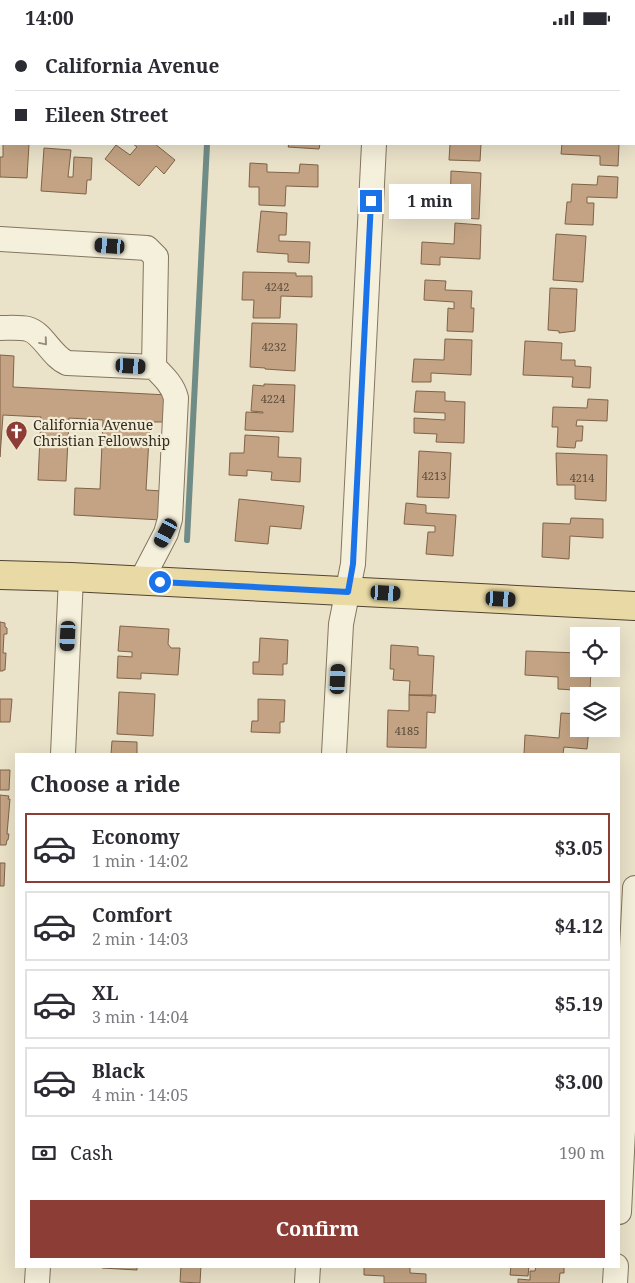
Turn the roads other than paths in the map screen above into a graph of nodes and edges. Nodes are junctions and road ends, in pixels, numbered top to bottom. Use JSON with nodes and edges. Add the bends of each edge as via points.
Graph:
{"nodes":[{"id":1,"x":374,"y":145,"type":"edge"},
{"id":2,"x":0,"y":239,"type":"edge"},
{"id":3,"x":0,"y":328,"type":"edge"},
{"id":4,"x":154,"y":367,"type":"junction"},
{"id":5,"x":0,"y":575,"type":"edge"},
{"id":6,"x":71,"y":577,"type":"junction"},
{"id":7,"x":141,"y":581,"type":"junction"},
{"id":8,"x":348,"y":592,"type":"junction"},
{"id":9,"x":635,"y":606,"type":"edge"},
{"id":10,"x":63,"y":753,"type":"edge"},
{"id":11,"x":334,"y":753,"type":"edge"},
{"id":12,"x":635,"y":888,"type":"edge"},
{"id":13,"x":620,"y":1192,"type":"edge"},
{"id":14,"x":38,"y":1268,"type":"edge"},
{"id":15,"x":308,"y":1268,"type":"edge"},
{"id":16,"x":616,"y":1268,"type":"edge"},
{"id":17,"x":37,"y":1283,"type":"edge"},
{"id":18,"x":307,"y":1283,"type":"edge"},
{"id":19,"x":615,"y":1283,"type":"edge"}],
"edges":[{"from":1,"to":8,"type":"street","via":[[353,564]]},
{"from":2,"to":4,"type":"street","via":[[147,248],[156,257]]},
{"from":3,"to":4,"type":"street","one_way":true,"via":[[29,329],[66,363]]},
{"from":4,"to":7,"type":"street","via":[[168,381],[176,398],[170,519]]},
{"from":5,"to":6,"type":"main road"},
{"from":6,"to":7,"type":"main road"},
{"from":6,"to":10,"type":"street"},
{"from":7,"to":8,"type":"main road"},
{"from":8,"to":9,"type":"main road"},
{"from":8,"to":11,"type":"street","via":[[341,624]]},
{"from":12,"to":13,"type":"street"},
{"from":14,"to":17,"type":"street"},
{"from":15,"to":18,"type":"street"},
{"from":16,"to":19,"type":"street"}]}
